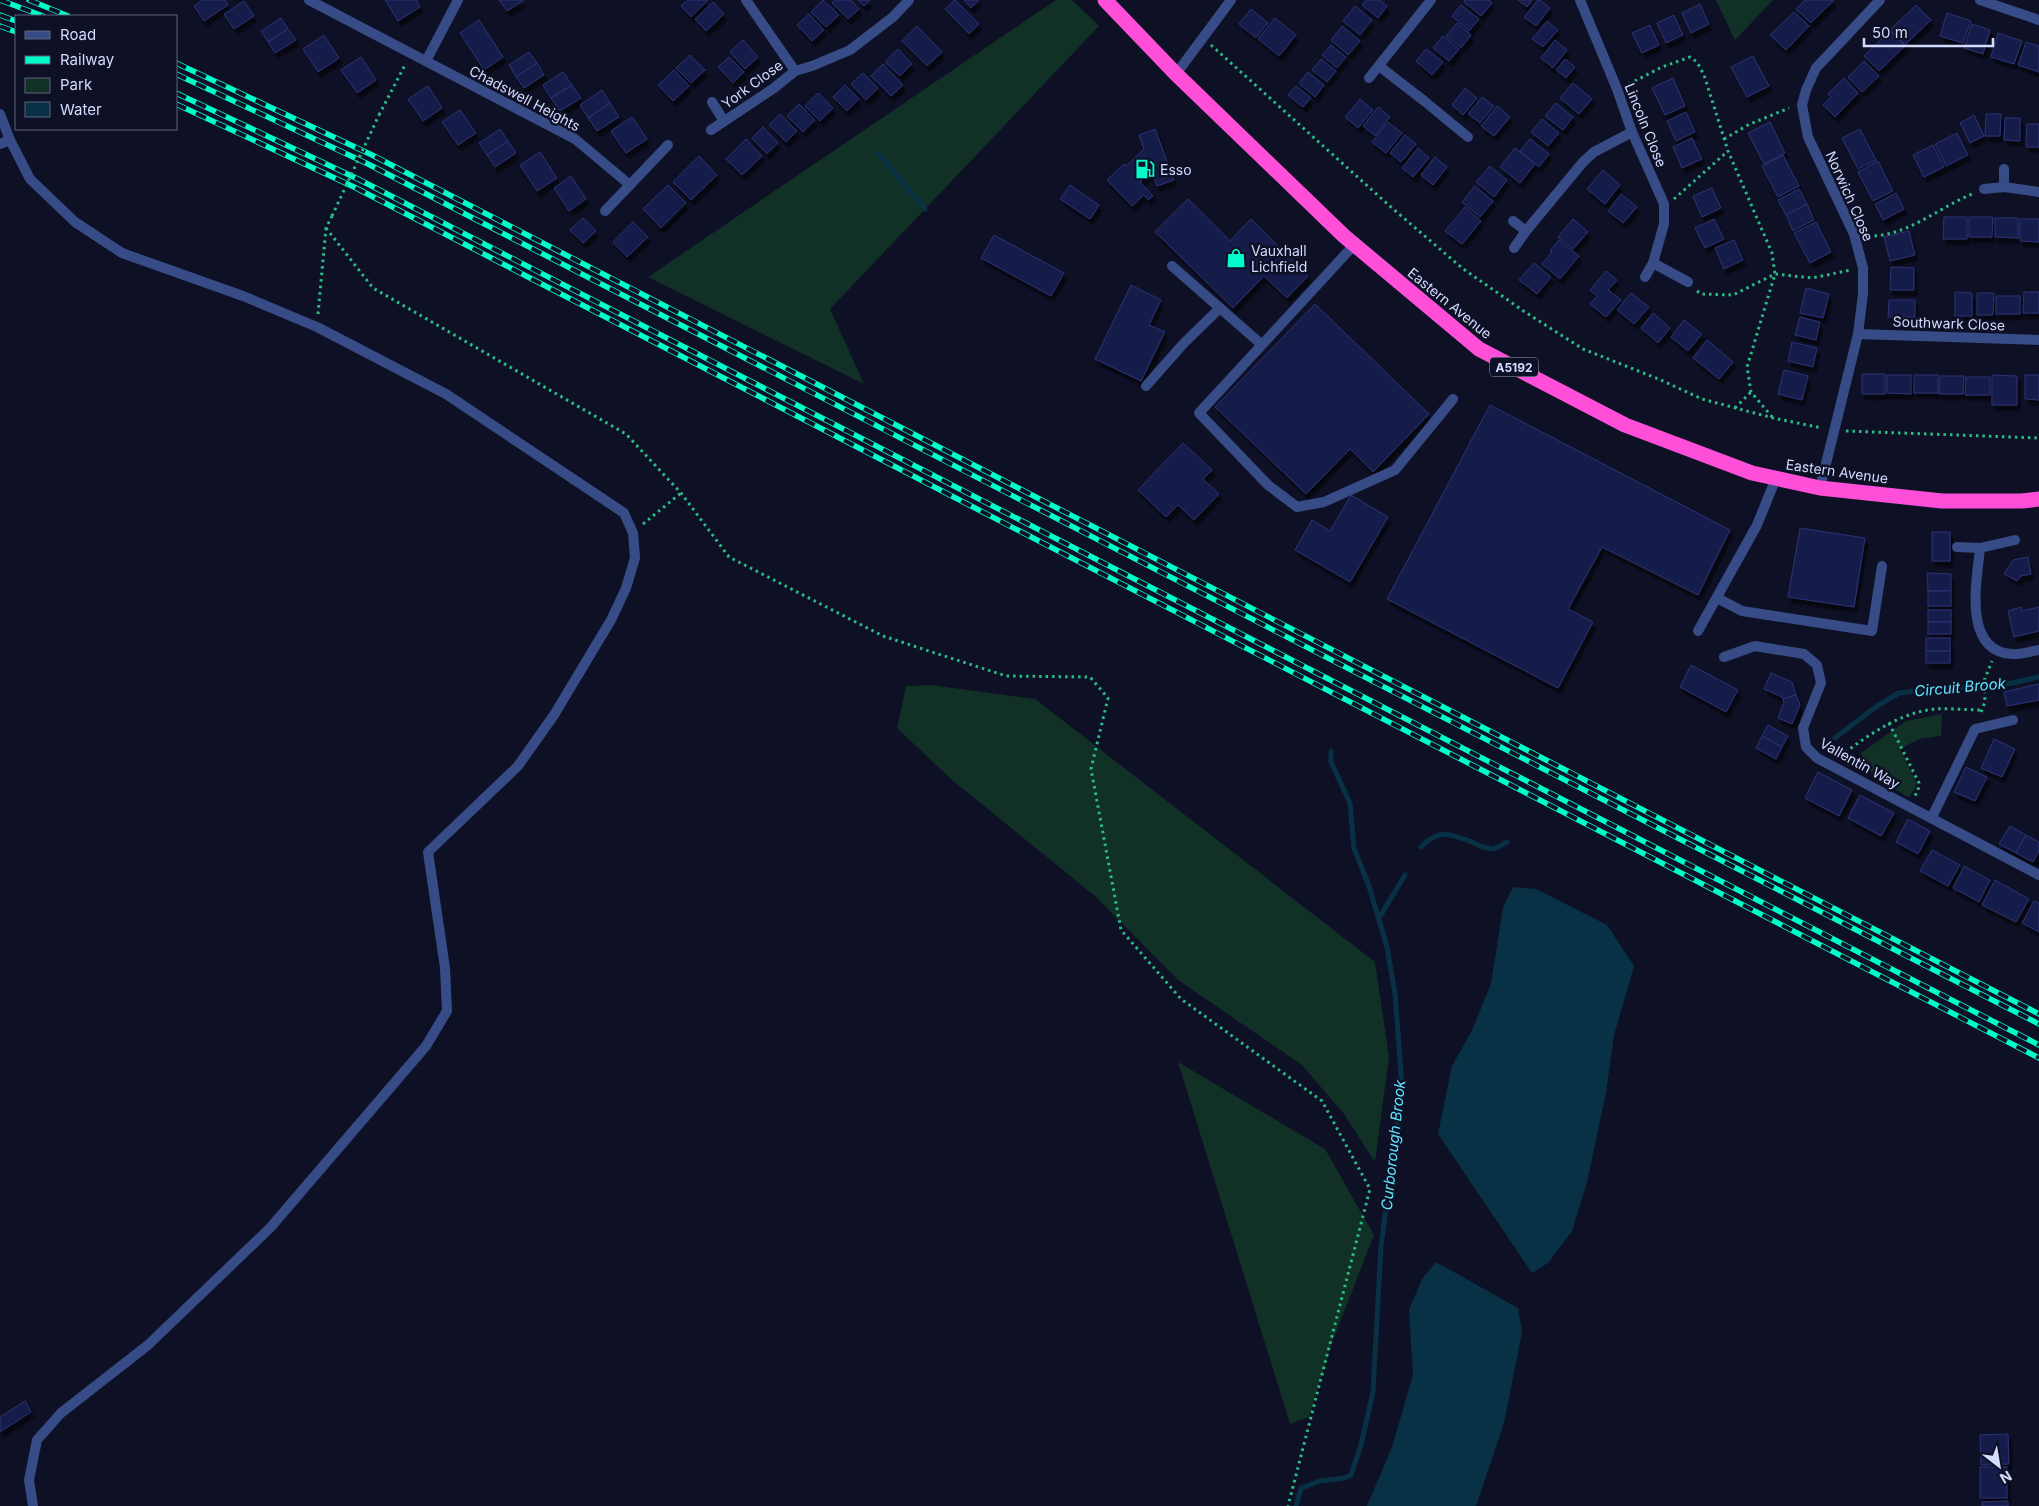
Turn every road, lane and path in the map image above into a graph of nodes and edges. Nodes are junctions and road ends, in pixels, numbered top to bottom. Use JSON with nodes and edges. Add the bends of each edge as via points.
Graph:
{"nodes":[{"id":1,"x":310,"y":0,"type":"edge"},
{"id":2,"x":458,"y":0,"type":"edge"},
{"id":3,"x":746,"y":0,"type":"edge"},
{"id":4,"x":909,"y":0,"type":"edge"},
{"id":5,"x":1105,"y":0,"type":"edge"},
{"id":6,"x":1230,"y":0,"type":"edge"},
{"id":7,"x":1431,"y":0,"type":"edge"},
{"id":8,"x":1580,"y":0,"type":"edge"},
{"id":9,"x":1880,"y":0,"type":"edge"},
{"id":10,"x":1980,"y":0,"type":"edge"},
{"id":11,"x":2039,"y":20,"type":"edge"},
{"id":12,"x":1203,"y":38,"type":"junction"},
{"id":13,"x":411,"y":53,"type":"junction"},
{"id":14,"x":426,"y":61,"type":"junction"},
{"id":15,"x":1379,"y":66,"type":"junction"},
{"id":16,"x":795,"y":71,"type":"junction"},
{"id":17,"x":1176,"y":74,"type":"junction"},
{"id":18,"x":1369,"y":78,"type":"dead end"},
{"id":19,"x":1617,"y":89,"type":"junction"},
{"id":20,"x":712,"y":102,"type":"dead end"},
{"id":21,"x":1802,"y":105,"type":"junction"},
{"id":22,"x":0,"y":114,"type":"edge"},
{"id":23,"x":724,"y":121,"type":"junction"},
{"id":24,"x":711,"y":130,"type":"dead end"},
{"id":25,"x":1632,"y":132,"type":"junction"},
{"id":26,"x":1468,"y":137,"type":"dead end"},
{"id":27,"x":1724,"y":139,"type":"junction"},
{"id":28,"x":5,"y":142,"type":"edge"},
{"id":29,"x":668,"y":145,"type":"dead end"},
{"id":30,"x":1728,"y":151,"type":"junction"},
{"id":31,"x":2004,"y":169,"type":"dead end"},
{"id":32,"x":630,"y":185,"type":"junction"},
{"id":33,"x":2004,"y":187,"type":"junction"},
{"id":34,"x":1984,"y":189,"type":"joint"},
{"id":35,"x":2039,"y":192,"type":"edge"},
{"id":36,"x":1664,"y":204,"type":"junction"},
{"id":37,"x":605,"y":211,"type":"dead end"},
{"id":38,"x":1513,"y":221,"type":"dead end"},
{"id":39,"x":326,"y":228,"type":"junction"},
{"id":40,"x":1526,"y":231,"type":"junction"},
{"id":41,"x":1854,"y":234,"type":"junction"},
{"id":42,"x":1354,"y":245,"type":"junction"},
{"id":43,"x":1514,"y":248,"type":"dead end"},
{"id":44,"x":1653,"y":263,"type":"junction"},
{"id":45,"x":1172,"y":266,"type":"dead end"},
{"id":46,"x":1863,"y":268,"type":"junction"},
{"id":47,"x":1775,"y":274,"type":"junction"},
{"id":48,"x":1645,"y":276,"type":"dead end"},
{"id":49,"x":1688,"y":282,"type":"joint"},
{"id":50,"x":1220,"y":308,"type":"junction"},
{"id":51,"x":317,"y":327,"type":"junction"},
{"id":52,"x":1858,"y":334,"type":"junction"},
{"id":53,"x":2039,"y":340,"type":"edge"},
{"id":54,"x":1261,"y":344,"type":"junction"},
{"id":55,"x":1146,"y":386,"type":"dead end"},
{"id":56,"x":1751,"y":392,"type":"junction"},
{"id":57,"x":1453,"y":399,"type":"dead end"},
{"id":58,"x":1735,"y":408,"type":"junction"},
{"id":59,"x":1773,"y":418,"type":"junction"},
{"id":60,"x":1833,"y":430,"type":"junction"},
{"id":61,"x":2039,"y":438,"type":"edge"},
{"id":62,"x":1776,"y":478,"type":"junction"},
{"id":63,"x":1820,"y":488,"type":"junction"},
{"id":64,"x":681,"y":492,"type":"junction"},
{"id":65,"x":2039,"y":499,"type":"edge"},
{"id":66,"x":633,"y":533,"type":"junction"},
{"id":67,"x":2015,"y":540,"type":"dead end"},
{"id":68,"x":1956,"y":547,"type":"dead end"},
{"id":69,"x":1980,"y":548,"type":"junction"},
{"id":70,"x":1882,"y":566,"type":"dead end"},
{"id":71,"x":1717,"y":598,"type":"junction"},
{"id":72,"x":1698,"y":630,"type":"dead end"},
{"id":73,"x":1996,"y":650,"type":"junction"},
{"id":74,"x":2039,"y":650,"type":"edge"},
{"id":75,"x":1724,"y":657,"type":"dead end"},
{"id":76,"x":1985,"y":702,"type":"dead end"},
{"id":77,"x":1982,"y":710,"type":"dead end"},
{"id":78,"x":2013,"y":720,"type":"dead end"},
{"id":79,"x":1890,"y":722,"type":"junction"},
{"id":80,"x":1829,"y":764,"type":"junction"},
{"id":81,"x":1910,"y":805,"type":"junction"},
{"id":82,"x":1932,"y":817,"type":"junction"},
{"id":83,"x":2039,"y":875,"type":"edge"},
{"id":84,"x":33,"y":1506,"type":"edge"},
{"id":85,"x":1288,"y":1506,"type":"edge"}],
"edges":[{"from":1,"to":13,"type":"street","name":"Chadswell Heights"},
{"from":2,"to":14,"type":"street"},
{"from":3,"to":16,"type":"street"},
{"from":4,"to":16,"type":"street","name":"York Close","via":[[893,17],[850,50]]},
{"from":5,"to":17,"type":"highway","name":"Eastern Avenue","number":"A5192"},
{"from":6,"to":12,"type":"street"},
{"from":7,"to":15,"type":"street"},
{"from":8,"to":19,"type":"street","name":"Lincoln Close"},
{"from":9,"to":21,"type":"street","name":"Norwich Close","via":[[1816,68]]},
{"from":10,"to":11,"type":"street"},
{"from":12,"to":17,"type":"street"},
{"from":12,"to":58,"type":"path","via":[[1462,268],[1583,349],[1702,399]]},
{"from":13,"to":14,"type":"street","name":"Chadswell Heights"},
{"from":13,"to":39,"type":"path","bridge":true},
{"from":14,"to":32,"type":"street","name":"Chadswell Heights","via":[[575,139]]},
{"from":15,"to":18,"type":"street"},
{"from":15,"to":26,"type":"street"},
{"from":16,"to":23,"type":"street","name":"York Close"},
{"from":17,"to":42,"type":"highway","name":"Eastern Avenue","number":"A5192"},
{"from":19,"to":25,"type":"street","name":"Lincoln Close"},
{"from":19,"to":27,"type":"path","via":[[1674,61],[1690,57],[1704,75]]},
{"from":20,"to":23,"type":"street"},
{"from":21,"to":27,"type":"path","via":[[1783,109]]},
{"from":21,"to":41,"type":"street","name":"Norwich Close","via":[[1808,136]]},
{"from":22,"to":28,"type":"street"},
{"from":23,"to":24,"type":"street","name":"York Close"},
{"from":25,"to":36,"type":"street","name":"Lincoln Close"},
{"from":25,"to":40,"type":"street","via":[[1600,148],[1583,162]]},
{"from":27,"to":30,"type":"path"},
{"from":28,"to":51,"type":"street","via":[[30,179],[75,222],[122,253],[243,296]]},
{"from":29,"to":32,"type":"street"},
{"from":30,"to":36,"type":"path","via":[[1672,201]]},
{"from":30,"to":47,"type":"path","via":[[1772,252]]},
{"from":31,"to":33,"type":"street"},
{"from":32,"to":37,"type":"street"},
{"from":33,"to":34,"type":"street"},
{"from":33,"to":35,"type":"street"},
{"from":34,"to":41,"type":"path","via":[[1952,202],[1907,228],[1889,234]]},
{"from":36,"to":44,"type":"street","name":"Lincoln Close","via":[[1664,224]]},
{"from":38,"to":40,"type":"street"},
{"from":39,"to":51,"type":"path"},
{"from":39,"to":64,"type":"path","via":[[373,288],[626,434]]},
{"from":40,"to":43,"type":"street"},
{"from":41,"to":46,"type":"street","name":"Norwich Close"},
{"from":42,"to":54,"type":"street"},
{"from":42,"to":62,"type":"highway","name":"Eastern Avenue","number":"A5192","via":[[1479,349],[1626,425],[1752,473]]},
{"from":44,"to":48,"type":"street","name":"Lincoln Close"},
{"from":44,"to":49,"type":"street"},
{"from":45,"to":50,"type":"street"},
{"from":46,"to":47,"type":"path","via":[[1812,278]]},
{"from":46,"to":52,"type":"street","name":"Norwich Close"},
{"from":47,"to":49,"type":"path","via":[[1733,295],[1701,294]]},
{"from":47,"to":56,"type":"path","via":[[1747,367]]},
{"from":50,"to":54,"type":"street"},
{"from":50,"to":55,"type":"street"},
{"from":51,"to":66,"type":"street","via":[[446,394],[624,513]]},
{"from":52,"to":53,"type":"street","name":"Southwark Close"},
{"from":52,"to":60,"type":"street","name":"Norwich Close"},
{"from":54,"to":57,"type":"street","via":[[1199,413],[1268,485],[1297,506],[1324,502],[1395,470]]},
{"from":56,"to":58,"type":"path"},
{"from":56,"to":59,"type":"path"},
{"from":58,"to":59,"type":"path"},
{"from":59,"to":60,"type":"path"},
{"from":60,"to":61,"type":"path"},
{"from":60,"to":63,"type":"street","name":"Norwich Close"},
{"from":62,"to":63,"type":"highway","name":"Eastern Avenue","number":"A5192"},
{"from":62,"to":71,"type":"street","via":[[1757,525]]},
{"from":63,"to":65,"type":"highway","name":"Eastern Avenue","number":"A5192","via":[[1942,501]]},
{"from":64,"to":66,"type":"path"},
{"from":64,"to":85,"type":"path","via":[[729,557],[883,636],[1006,676],[1090,677],[1108,698],[1091,769],[1121,930],[1181,999],[1322,1101],[1370,1189]]},
{"from":66,"to":84,"type":"street","via":[[635,558],[626,588],[611,620],[554,716],[518,766],[428,852],[445,968],[447,1011],[426,1046],[270,1228],[148,1345],[61,1413],[37,1440],[29,1480]]},
{"from":67,"to":69,"type":"street"},
{"from":68,"to":69,"type":"street"},
{"from":69,"to":73,"type":"street","via":[[1975,611],[1978,626]]},
{"from":70,"to":71,"type":"street","via":[[1872,630],[1742,611]]},
{"from":71,"to":72,"type":"street"},
{"from":73,"to":74,"type":"street","via":[[2014,654]]},
{"from":73,"to":76,"type":"path","via":[[1984,681]]},
{"from":75,"to":80,"type":"street","name":"Vallentin Way","via":[[1756,646],[1804,654],[1816,665],[1821,683],[1803,728],[1806,747]]},
{"from":77,"to":79,"type":"path","via":[[1935,709]]},
{"from":78,"to":82,"type":"street","via":[[1975,729]]},
{"from":79,"to":80,"type":"path"},
{"from":79,"to":81,"type":"path","via":[[1919,783]]},
{"from":80,"to":81,"type":"street","name":"Vallentin Way"},
{"from":81,"to":82,"type":"street","name":"Vallentin Way"},
{"from":82,"to":83,"type":"street","name":"Vallentin Way"}]}
